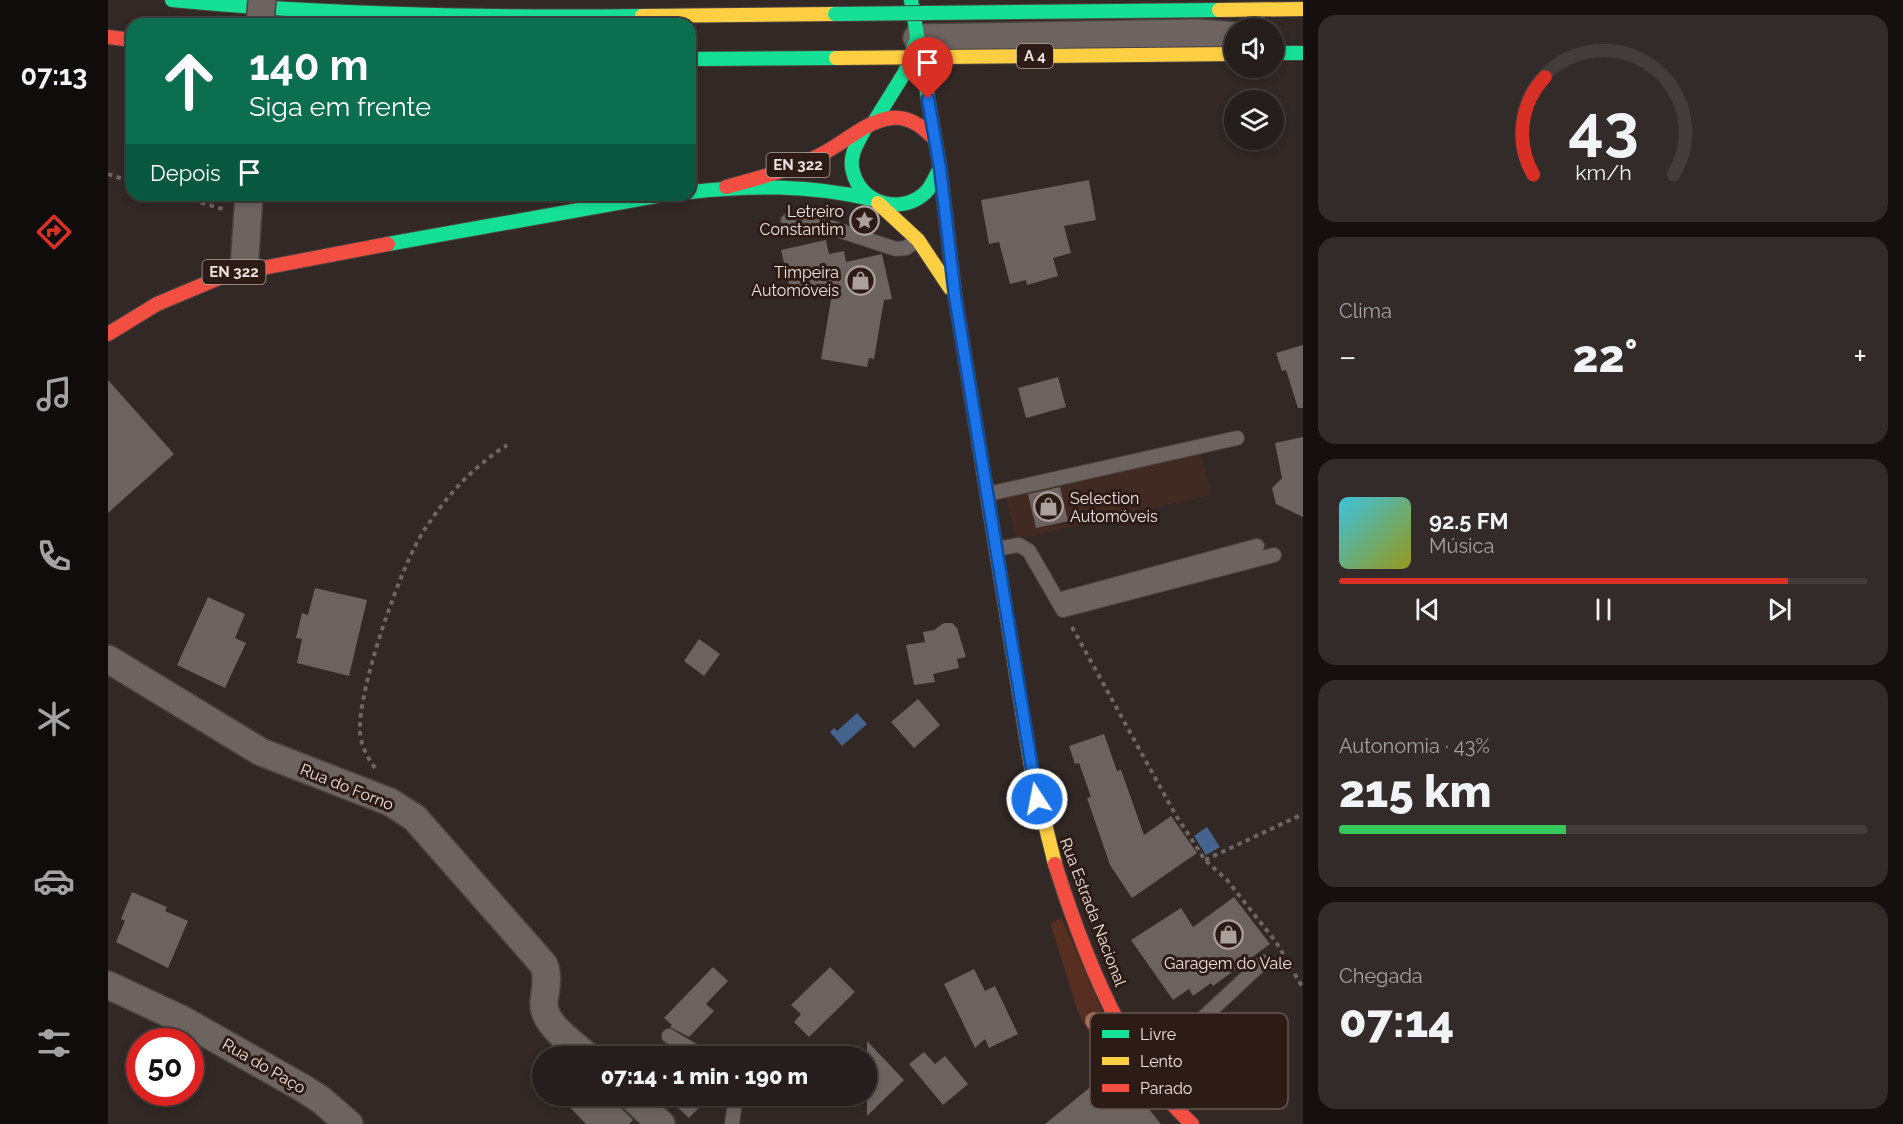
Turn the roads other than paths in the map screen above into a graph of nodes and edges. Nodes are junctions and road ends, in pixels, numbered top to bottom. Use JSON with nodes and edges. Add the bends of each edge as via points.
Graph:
{"nodes":[{"id":1,"x":172,"y":0,"type":"edge"},
{"id":2,"x":262,"y":0,"type":"edge"},
{"id":3,"x":911,"y":0,"type":"edge"},
{"id":4,"x":1303,"y":9,"type":"edge"},
{"id":5,"x":260,"y":18,"type":"edge"},
{"id":6,"x":1224,"y":35,"type":"edge"},
{"id":7,"x":108,"y":37,"type":"edge"},
{"id":8,"x":917,"y":38,"type":"junction"},
{"id":9,"x":126,"y":39,"type":"edge"},
{"id":10,"x":1284,"y":52,"type":"edge"},
{"id":11,"x":1303,"y":53,"type":"edge"},
{"id":12,"x":1224,"y":54,"type":"edge"},
{"id":13,"x":1284,"y":56,"type":"edge"},
{"id":14,"x":696,"y":59,"type":"edge"},
{"id":15,"x":1303,"y":64,"type":"edge"},
{"id":16,"x":869,"y":126,"type":"junction"},
{"id":17,"x":935,"y":140,"type":"junction"},
{"id":18,"x":940,"y":168,"type":"junction"},
{"id":19,"x":726,"y":187,"type":"junction"},
{"id":20,"x":696,"y":191,"type":"edge"},
{"id":21,"x":628,"y":201,"type":"edge"},
{"id":22,"x":874,"y":201,"type":"junction"},
{"id":23,"x":249,"y":206,"type":"edge"},
{"id":24,"x":788,"y":221,"type":"dead end"},
{"id":25,"x":918,"y":240,"type":"junction"},
{"id":26,"x":244,"y":269,"type":"junction"},
{"id":27,"x":955,"y":296,"type":"junction"},
{"id":28,"x":108,"y":334,"type":"edge"},
{"id":29,"x":1237,"y":438,"type":"dead end"},
{"id":30,"x":987,"y":494,"type":"junction"},
{"id":31,"x":1257,"y":546,"type":"dead end"},
{"id":32,"x":996,"y":549,"type":"junction"},
{"id":33,"x":1274,"y":555,"type":"dead end"},
{"id":34,"x":1060,"y":605,"type":"junction"},
{"id":35,"x":108,"y":659,"type":"edge"},
{"id":36,"x":1263,"y":962,"type":"dead end"},
{"id":37,"x":108,"y":985,"type":"edge"},
{"id":38,"x":1114,"y":1013,"type":"edge"},
{"id":39,"x":1208,"y":1013,"type":"edge"},
{"id":40,"x":669,"y":1036,"type":"dead end"},
{"id":41,"x":576,"y":1046,"type":"edge"},
{"id":42,"x":686,"y":1046,"type":"edge"},
{"id":43,"x":642,"y":1106,"type":"edge"},
{"id":44,"x":734,"y":1106,"type":"edge"},
{"id":45,"x":1176,"y":1109,"type":"edge"},
{"id":46,"x":349,"y":1124,"type":"edge"},
{"id":47,"x":662,"y":1124,"type":"edge"},
{"id":48,"x":732,"y":1124,"type":"edge"},
{"id":49,"x":1192,"y":1124,"type":"edge"}],
"edges":[{"from":1,"to":4,"type":"main road","bridge":true,"via":[[403,15]]},
{"from":2,"to":5,"type":"street","bridge":true},
{"from":3,"to":8,"type":"main road","number":"EN 322"},
{"from":6,"to":8,"type":"street"},
{"from":7,"to":9,"type":"main road"},
{"from":8,"to":16,"type":"main road","number":"EN 322","via":[[905,72]]},
{"from":8,"to":17,"type":"main road","number":"EN 322"},
{"from":10,"to":11,"type":"main road","bridge":true},
{"from":12,"to":14,"type":"main road","number":"A 4","bridge":true},
{"from":13,"to":15,"type":"street"},
{"from":16,"to":17,"type":"main road","number":"EN 322","via":[[901,117],[926,129]]},
{"from":16,"to":19,"type":"main road","number":"EN 322","via":[[804,162]]},
{"from":16,"to":22,"type":"main road","number":"EN 322","via":[[852,150],[851,164],[854,177]]},
{"from":17,"to":18,"type":"main road","number":"EN 322"},
{"from":18,"to":22,"type":"main road","number":"EN 322","via":[[936,183],[915,202],[901,206]]},
{"from":18,"to":27,"type":"main road","name":"Rua Estrada Nacional"},
{"from":19,"to":20,"type":"main road","number":"EN 322"},
{"from":19,"to":22,"type":"main road","number":"EN 322","via":[[799,185]]},
{"from":21,"to":26,"type":"main road","number":"EN 322"},
{"from":22,"to":25,"type":"main road"},
{"from":23,"to":26,"type":"street"},
{"from":24,"to":25,"type":"lane","via":[[840,230],[896,249]]},
{"from":25,"to":27,"type":"main road"},
{"from":26,"to":28,"type":"main road","number":"EN 322","via":[[202,282],[154,304]]},
{"from":27,"to":30,"type":"main road","name":"Rua Estrada Nacional"},
{"from":29,"to":30,"type":"lane"},
{"from":30,"to":32,"type":"main road","name":"Rua Estrada Nacional"},
{"from":31,"to":34,"type":"lane"},
{"from":32,"to":34,"type":"lane","via":[[1024,547]]},
{"from":32,"to":38,"type":"main road","name":"Rua Estrada Nacional","via":[[1043,825],[1080,932]]},
{"from":33,"to":34,"type":"lane"},
{"from":35,"to":41,"type":"street","name":"Rua do Forno","via":[[245,744],[390,802],[416,818],[544,964],[546,1017]]},
{"from":36,"to":39,"type":"lane"},
{"from":37,"to":46,"type":"street","name":"Rua do Paço","via":[[181,1019],[301,1087]]},
{"from":40,"to":42,"type":"lane"},
{"from":43,"to":47,"type":"street"},
{"from":44,"to":48,"type":"lane"},
{"from":45,"to":49,"type":"main road","name":"Rua Estrada Nacional"}]}
